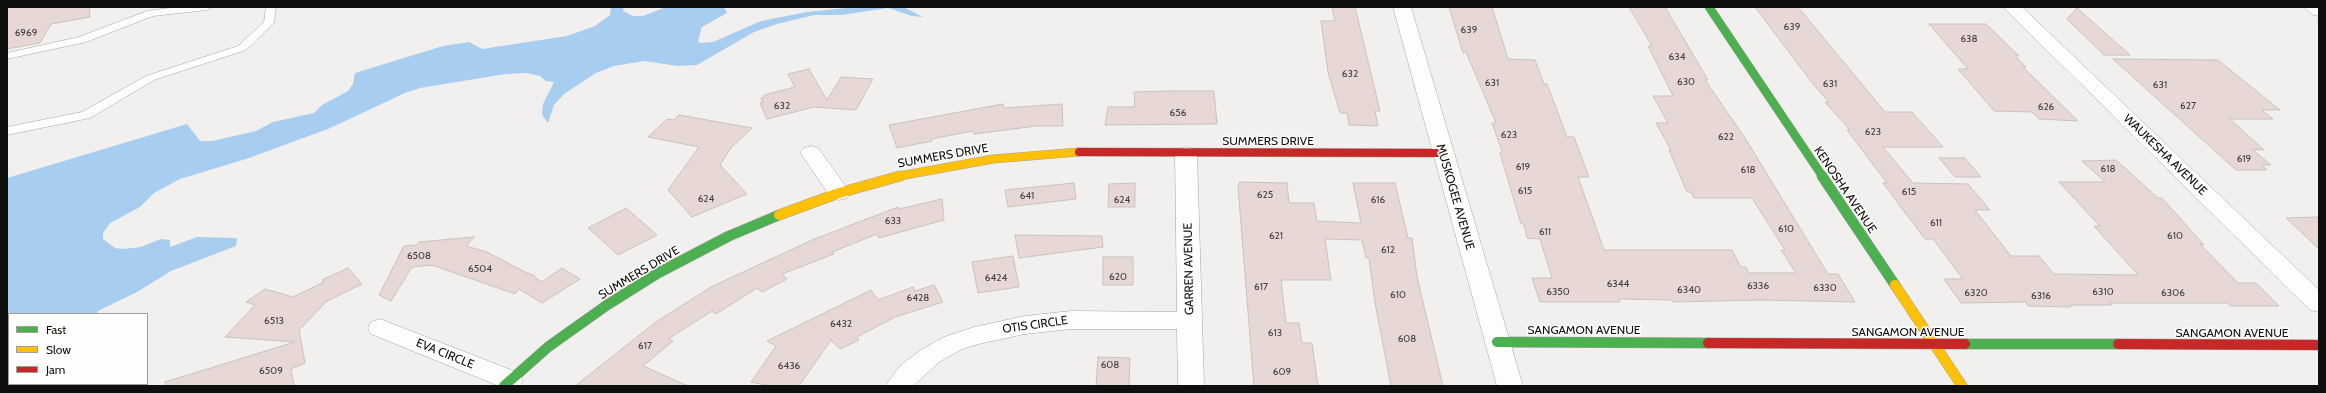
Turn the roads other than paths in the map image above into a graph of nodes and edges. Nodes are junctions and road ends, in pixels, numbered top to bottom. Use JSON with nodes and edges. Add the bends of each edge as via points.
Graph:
{"nodes":[{"id":1,"x":207,"y":7,"type":"edge"},
{"id":2,"x":271,"y":7,"type":"edge"},
{"id":3,"x":1402,"y":7,"type":"edge"},
{"id":4,"x":1708,"y":7,"type":"edge"},
{"id":5,"x":2012,"y":7,"type":"edge"},
{"id":6,"x":2313,"y":7,"type":"edge"},
{"id":7,"x":2319,"y":11,"type":"edge"},
{"id":8,"x":7,"y":56,"type":"edge"},
{"id":9,"x":7,"y":131,"type":"edge"},
{"id":10,"x":811,"y":152,"type":"dead end"},
{"id":11,"x":1186,"y":153,"type":"junction"},
{"id":12,"x":1443,"y":153,"type":"junction"},
{"id":13,"x":839,"y":193,"type":"junction"},
{"id":14,"x":2319,"y":304,"type":"edge"},
{"id":15,"x":1190,"y":321,"type":"junction"},
{"id":16,"x":380,"y":328,"type":"dead end"},
{"id":17,"x":1497,"y":342,"type":"junction"},
{"id":18,"x":1934,"y":344,"type":"junction"},
{"id":19,"x":2319,"y":345,"type":"edge"},
{"id":20,"x":507,"y":383,"type":"edge"},
{"id":21,"x":898,"y":386,"type":"edge"},
{"id":22,"x":1191,"y":386,"type":"edge"},
{"id":23,"x":1510,"y":386,"type":"edge"},
{"id":24,"x":1962,"y":386,"type":"edge"}],
"edges":[{"from":1,"to":8,"type":"lane","via":[[151,14],[82,40]]},
{"from":2,"to":9,"type":"lane","via":[[269,23],[242,48],[150,78],[86,115]]},
{"from":3,"to":12,"type":"street","name":"MUSKOGEE AVENUE"},
{"from":4,"to":18,"type":"street","name":"KENOSHA AVENUE"},
{"from":5,"to":14,"type":"street","name":"WAUKESHA AVENUE"},
{"from":6,"to":7,"type":"street"},
{"from":10,"to":13,"type":"street"},
{"from":11,"to":12,"type":"street","name":"SUMMERS DRIVE"},
{"from":11,"to":13,"type":"street","name":"SUMMERS DRIVE","via":[[1084,152],[993,159],[942,167]]},
{"from":11,"to":15,"type":"street","name":"GARREN AVENUE"},
{"from":12,"to":17,"type":"street","name":"MUSKOGEE AVENUE"},
{"from":13,"to":20,"type":"street","name":"SUMMERS DRIVE","via":[[729,236],[658,273],[548,347]]},
{"from":15,"to":21,"type":"street","name":"OTIS CIRCLE","via":[[1071,320],[1025,325],[974,336],[930,356],[910,372]]},
{"from":15,"to":22,"type":"street","name":"GARREN AVENUE"},
{"from":16,"to":20,"type":"street","name":"EVA CIRCLE"},
{"from":17,"to":18,"type":"street","name":"SANGAMON AVENUE"},
{"from":17,"to":23,"type":"street","name":"MUSKOGEE AVENUE"},
{"from":18,"to":19,"type":"street","name":"SANGAMON AVENUE"},
{"from":18,"to":24,"type":"street","name":"KENOSHA AVENUE"}]}
